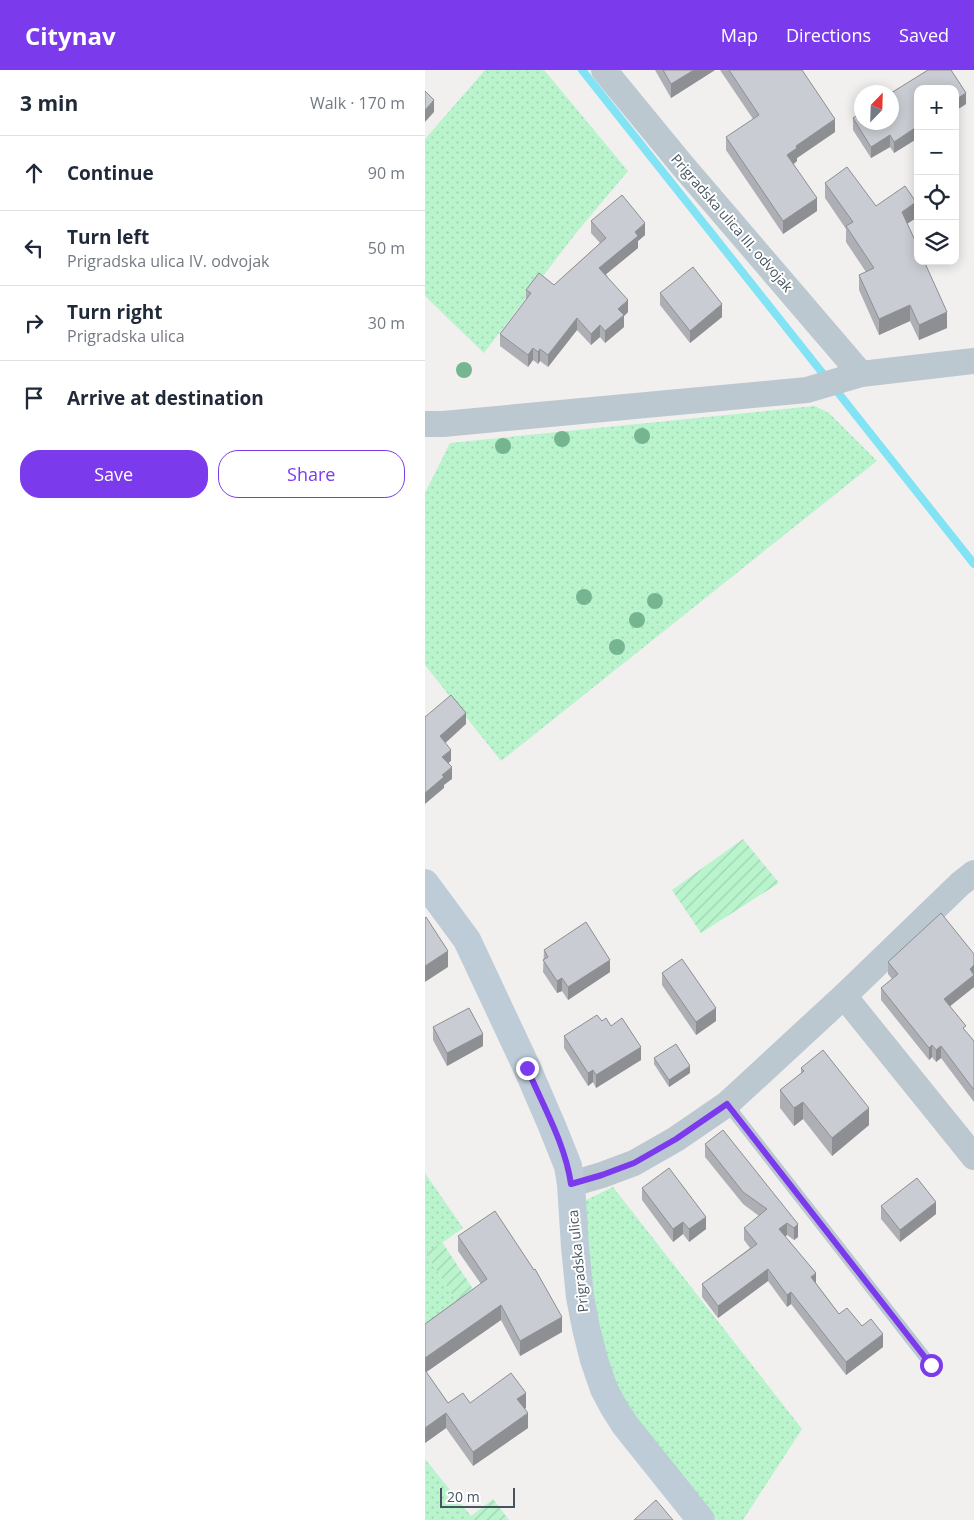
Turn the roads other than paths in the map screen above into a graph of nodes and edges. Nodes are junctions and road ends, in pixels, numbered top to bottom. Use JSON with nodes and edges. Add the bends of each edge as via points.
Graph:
{"nodes":[{"id":1,"x":604,"y":70,"type":"edge"},
{"id":2,"x":974,"y":361,"type":"edge"},
{"id":3,"x":852,"y":376,"type":"junction"},
{"id":4,"x":425,"y":424,"type":"edge"},
{"id":5,"x":974,"y":873,"type":"edge"},
{"id":6,"x":425,"y":883,"type":"edge"},
{"id":7,"x":843,"y":996,"type":"junction"},
{"id":8,"x":727,"y":1104,"type":"junction"},
{"id":9,"x":974,"y":1157,"type":"edge"},
{"id":10,"x":571,"y":1184,"type":"junction"},
{"id":11,"x":931,"y":1365,"type":"dead end"},
{"id":12,"x":701,"y":1520,"type":"edge"}],
"edges":[{"from":1,"to":3,"type":"street","name":"Prigradska ulica III. odvojak"},
{"from":2,"to":3,"type":"street"},
{"from":3,"to":4,"type":"street","via":[[807,390]]},
{"from":5,"to":7,"type":"street"},
{"from":6,"to":10,"type":"main road","name":"Prigradska ulica","via":[[467,940],[559,1143]]},
{"from":7,"to":8,"type":"street"},
{"from":7,"to":9,"type":"street"},
{"from":8,"to":10,"type":"street","via":[[634,1163]]},
{"from":8,"to":11,"type":"lane"},
{"from":10,"to":12,"type":"main road","name":"Prigradska ulica","via":[[580,1298],[604,1389],[625,1424]]}]}
